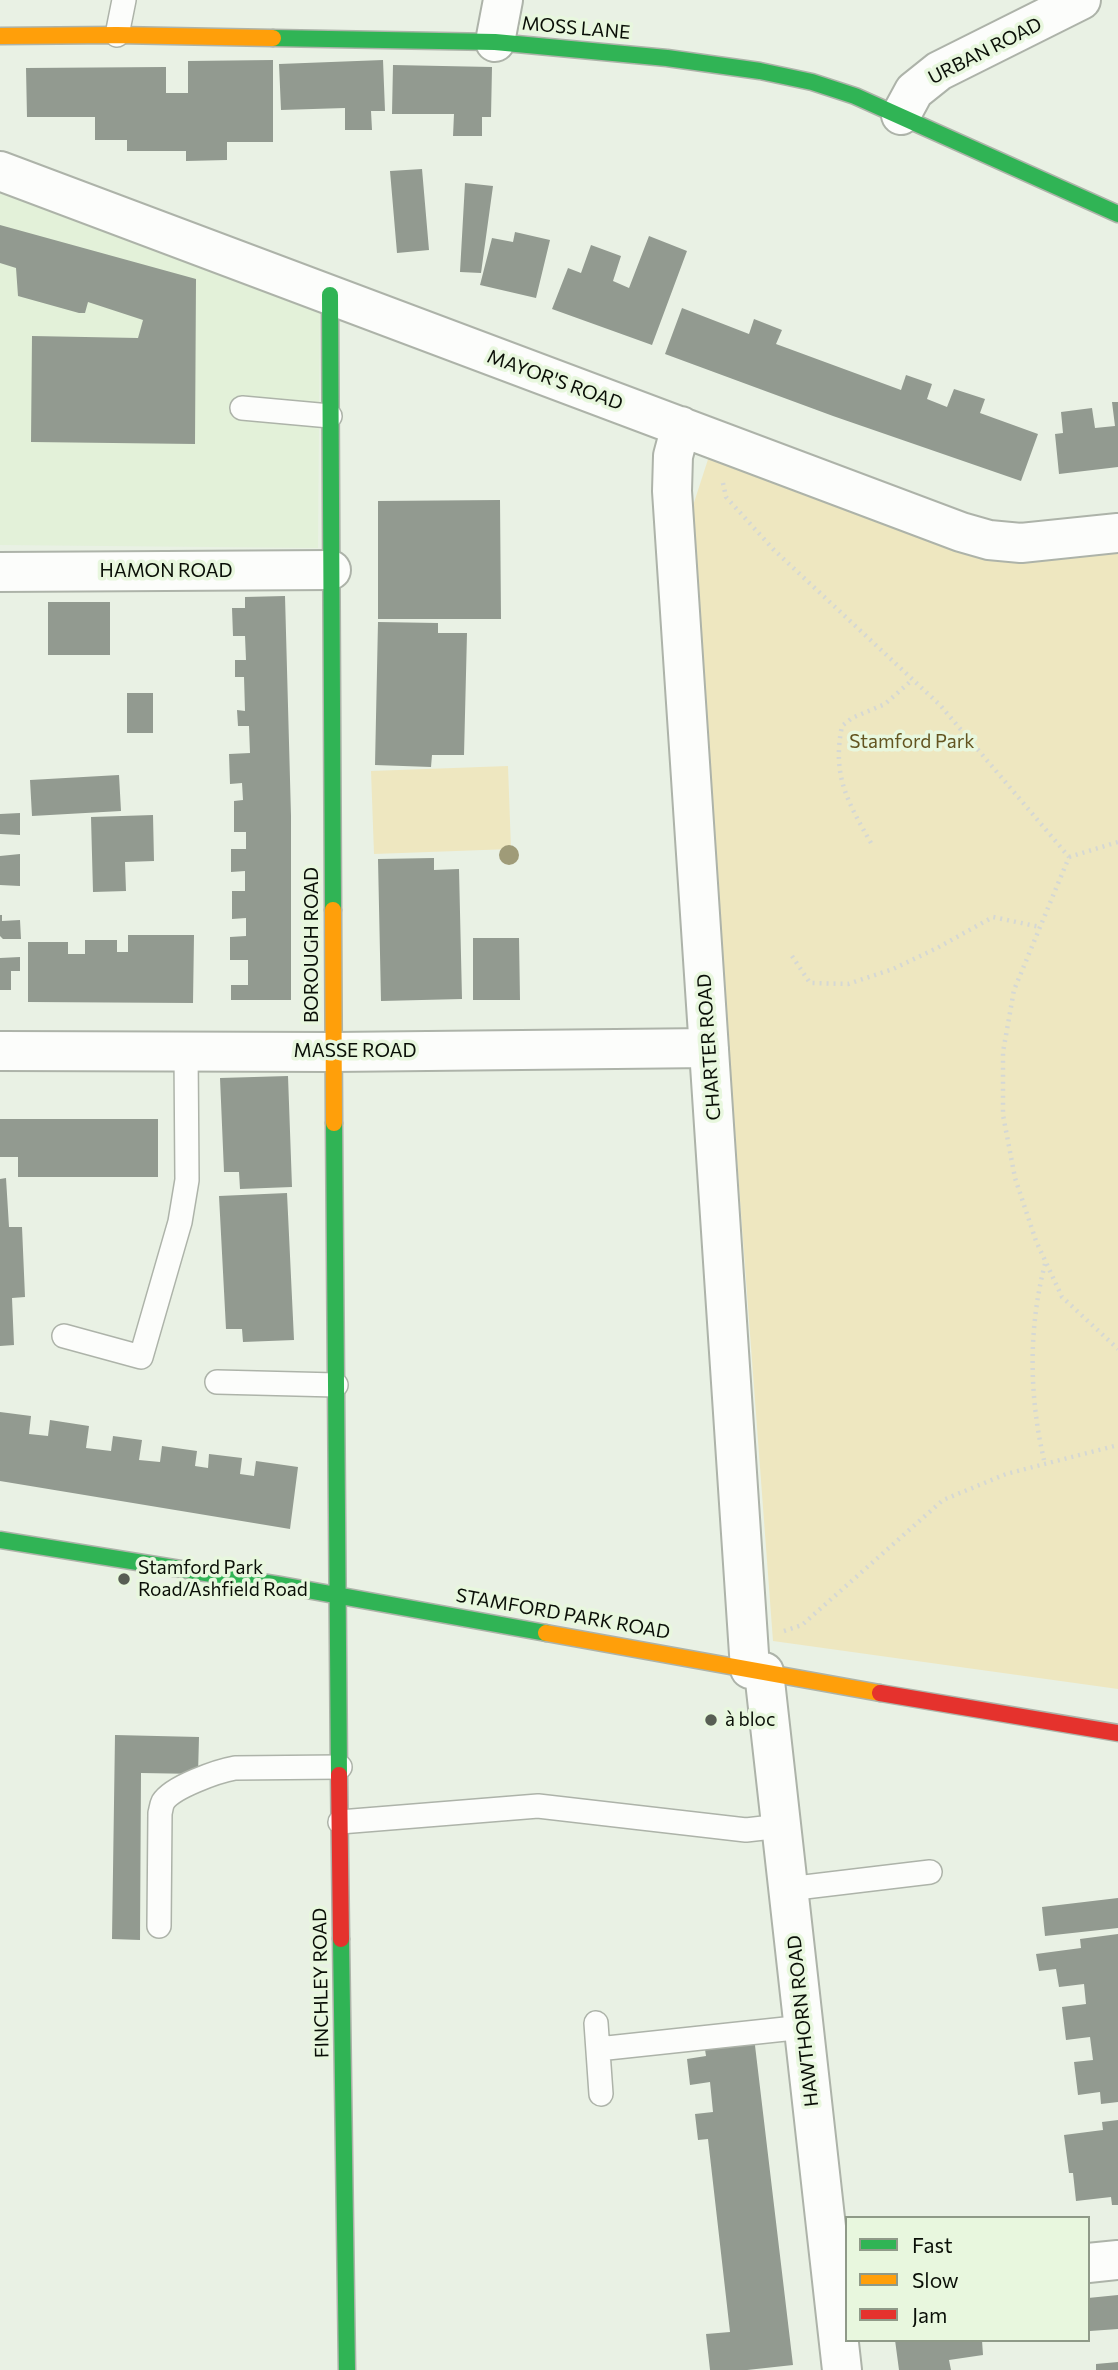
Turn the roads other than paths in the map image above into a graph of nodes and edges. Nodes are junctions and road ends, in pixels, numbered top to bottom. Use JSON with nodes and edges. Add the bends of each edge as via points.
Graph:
{"nodes":[{"id":1,"x":124,"y":0,"type":"edge"},
{"id":2,"x":503,"y":0,"type":"edge"},
{"id":3,"x":1082,"y":0,"type":"edge"},
{"id":4,"x":1043,"y":9,"type":"edge"},
{"id":5,"x":117,"y":35,"type":"junction"},
{"id":6,"x":0,"y":36,"type":"edge"},
{"id":7,"x":495,"y":42,"type":"junction"},
{"id":8,"x":901,"y":115,"type":"junction"},
{"id":9,"x":0,"y":171,"type":"edge"},
{"id":10,"x":1118,"y":214,"type":"edge"},
{"id":11,"x":330,"y":295,"type":"junction"},
{"id":12,"x":243,"y":408,"type":"dead end"},
{"id":13,"x":330,"y":416,"type":"junction"},
{"id":14,"x":698,"y":433,"type":"junction"},
{"id":15,"x":1118,"y":533,"type":"edge"},
{"id":16,"x":331,"y":570,"type":"junction"},
{"id":17,"x":0,"y":572,"type":"edge"},
{"id":18,"x":709,"y":1048,"type":"junction"},
{"id":19,"x":0,"y":1051,"type":"edge"},
{"id":20,"x":187,"y":1051,"type":"junction"},
{"id":21,"x":334,"y":1052,"type":"junction"},
{"id":22,"x":64,"y":1336,"type":"dead end"},
{"id":23,"x":217,"y":1382,"type":"dead end"},
{"id":24,"x":336,"y":1385,"type":"junction"},
{"id":25,"x":0,"y":1540,"type":"edge"},
{"id":26,"x":337,"y":1595,"type":"junction"},
{"id":27,"x":754,"y":1662,"type":"junction"},
{"id":28,"x":1118,"y":1732,"type":"edge"},
{"id":29,"x":340,"y":1767,"type":"junction"},
{"id":30,"x":340,"y":1822,"type":"junction"},
{"id":31,"x":782,"y":1826,"type":"junction"},
{"id":32,"x":930,"y":1872,"type":"dead end"},
{"id":33,"x":788,"y":1889,"type":"junction"},
{"id":34,"x":159,"y":1926,"type":"dead end"},
{"id":35,"x":596,"y":2023,"type":"dead end"},
{"id":36,"x":804,"y":2026,"type":"junction"},
{"id":37,"x":598,"y":2049,"type":"junction"},
{"id":38,"x":601,"y":2094,"type":"dead end"},
{"id":39,"x":1118,"y":2260,"type":"edge"},
{"id":40,"x":1090,"y":2263,"type":"edge"},
{"id":41,"x":840,"y":2294,"type":"edge"},
{"id":42,"x":348,"y":2370,"type":"edge"},
{"id":43,"x":842,"y":2370,"type":"edge"}],
"edges":[{"from":1,"to":5,"type":"lane"},
{"from":2,"to":7,"type":"street"},
{"from":3,"to":4,"type":"street","name":"URBAN ROAD"},
{"from":4,"to":8,"type":"street","name":"URBAN ROAD","via":[[939,71],[914,91]]},
{"from":5,"to":6,"type":"street","name":"MOSS LANE"},
{"from":5,"to":7,"type":"street","name":"MOSS LANE"},
{"from":7,"to":8,"type":"street","name":"MOSS LANE","via":[[788,75]]},
{"from":8,"to":10,"type":"street","name":"MOSS LANE"},
{"from":9,"to":11,"type":"street","name":"MAYOR'S ROAD"},
{"from":11,"to":13,"type":"street","name":"BOROUGH ROAD"},
{"from":11,"to":14,"type":"street","name":"MAYOR'S ROAD"},
{"from":12,"to":13,"type":"lane"},
{"from":13,"to":16,"type":"street","name":"BOROUGH ROAD"},
{"from":14,"to":15,"type":"street","name":"MAYOR'S ROAD","via":[[989,540],[1021,543]]},
{"from":14,"to":18,"type":"street","name":"CHARTER ROAD","via":[[674,456],[672,491]]},
{"from":16,"to":17,"type":"street","name":"HAMON ROAD"},
{"from":16,"to":21,"type":"street","name":"BOROUGH ROAD"},
{"from":18,"to":21,"type":"street","name":"MASSE ROAD"},
{"from":18,"to":27,"type":"street","name":"CHARTER ROAD"},
{"from":19,"to":20,"type":"street","name":"MASSE ROAD"},
{"from":20,"to":21,"type":"street","name":"MASSE ROAD"},
{"from":20,"to":22,"type":"lane","via":[[187,1180],[180,1222],[142,1357]]},
{"from":21,"to":24,"type":"street","name":"BOROUGH ROAD"},
{"from":23,"to":24,"type":"lane"},
{"from":24,"to":26,"type":"street","name":"BOROUGH ROAD"},
{"from":25,"to":26,"type":"street","name":"STAMFORD PARK ROAD"},
{"from":26,"to":27,"type":"street","name":"STAMFORD PARK ROAD"},
{"from":26,"to":29,"type":"street","name":"FINCHLEY ROAD"},
{"from":27,"to":28,"type":"street","name":"STAMFORD PARK ROAD","via":[[974,1710]]},
{"from":27,"to":31,"type":"street","name":"HAWTHORN ROAD"},
{"from":29,"to":30,"type":"street","name":"FINCHLEY ROAD"},
{"from":29,"to":34,"type":"lane","via":[[235,1768],[218,1771],[173,1793],[160,1813]]},
{"from":30,"to":31,"type":"lane","via":[[538,1806],[746,1829]]},
{"from":30,"to":42,"type":"street","name":"FINCHLEY ROAD"},
{"from":31,"to":33,"type":"street","name":"HAWTHORN ROAD"},
{"from":32,"to":33,"type":"lane"},
{"from":33,"to":36,"type":"street","name":"HAWTHORN ROAD"},
{"from":35,"to":37,"type":"lane"},
{"from":36,"to":37,"type":"lane"},
{"from":36,"to":41,"type":"street","name":"HAWTHORN ROAD"},
{"from":37,"to":38,"type":"lane"},
{"from":39,"to":40,"type":"street"},
{"from":41,"to":43,"type":"street","name":"HAWTHORN ROAD"}]}
